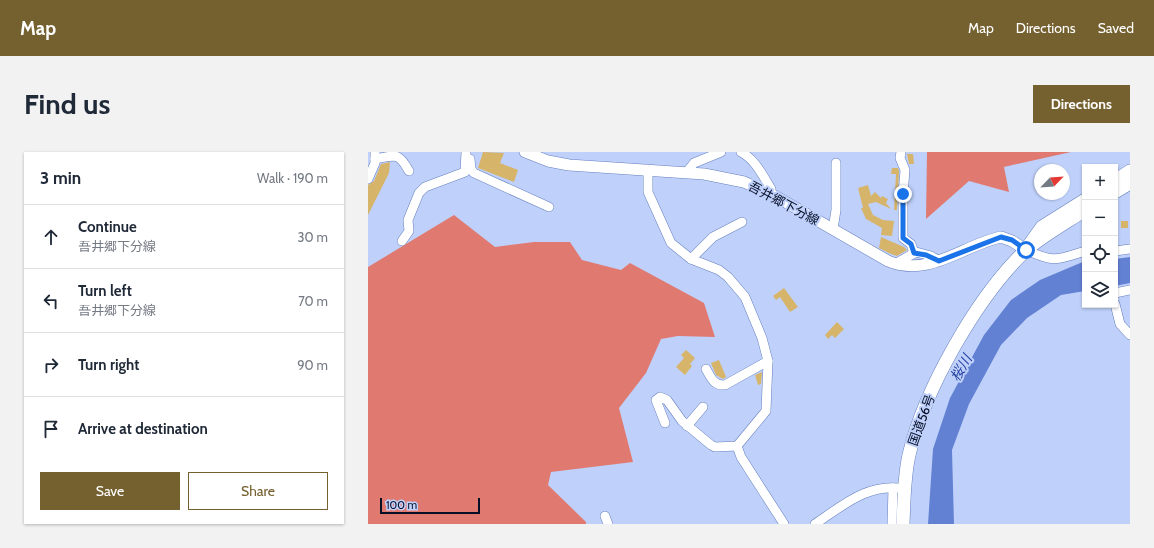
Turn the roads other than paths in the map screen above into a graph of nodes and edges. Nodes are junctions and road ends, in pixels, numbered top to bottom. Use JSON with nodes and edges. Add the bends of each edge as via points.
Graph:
{"nodes":[{"id":1,"x":466,"y":152,"type":"edge"},
{"id":2,"x":470,"y":152,"type":"edge"},
{"id":3,"x":525,"y":152,"type":"edge"},
{"id":4,"x":721,"y":152,"type":"edge"},
{"id":5,"x":742,"y":152,"type":"edge"},
{"id":6,"x":901,"y":152,"type":"edge"},
{"id":7,"x":372,"y":154,"type":"edge"},
{"id":8,"x":836,"y":163,"type":"dead end"},
{"id":9,"x":409,"y":170,"type":"dead end"},
{"id":10,"x":648,"y":170,"type":"junction"},
{"id":11,"x":1130,"y":171,"type":"edge"},
{"id":12,"x":686,"y":173,"type":"junction"},
{"id":13,"x":368,"y":179,"type":"edge"},
{"id":14,"x":1118,"y":179,"type":"edge"},
{"id":15,"x":1130,"y":183,"type":"edge"},
{"id":16,"x":1118,"y":190,"type":"edge"},
{"id":17,"x":770,"y":192,"type":"junction"},
{"id":18,"x":1082,"y":202,"type":"edge"},
{"id":19,"x":549,"y":207,"type":"dead end"},
{"id":20,"x":1082,"y":212,"type":"edge"},
{"id":21,"x":742,"y":222,"type":"dead end"},
{"id":22,"x":833,"y":229,"type":"junction"},
{"id":23,"x":402,"y":241,"type":"dead end"},
{"id":24,"x":1130,"y":249,"type":"edge"},
{"id":25,"x":1026,"y":250,"type":"junction"},
{"id":26,"x":1118,"y":251,"type":"edge"},
{"id":27,"x":1082,"y":252,"type":"edge"},
{"id":28,"x":914,"y":253,"type":"junction"},
{"id":29,"x":691,"y":259,"type":"junction"},
{"id":30,"x":939,"y":261,"type":"junction"},
{"id":31,"x":895,"y":264,"type":"junction"},
{"id":32,"x":1130,"y":290,"type":"edge"},
{"id":33,"x":1118,"y":292,"type":"edge"},
{"id":34,"x":1116,"y":308,"type":"edge"},
{"id":35,"x":1130,"y":335,"type":"edge"},
{"id":36,"x":768,"y":361,"type":"junction"},
{"id":37,"x":706,"y":369,"type":"dead end"},
{"id":38,"x":703,"y":407,"type":"dead end"},
{"id":39,"x":665,"y":423,"type":"dead end"},
{"id":40,"x":686,"y":426,"type":"junction"},
{"id":41,"x":737,"y":446,"type":"junction"},
{"id":42,"x":899,"y":488,"type":"junction"},
{"id":43,"x":784,"y":524,"type":"edge"},
{"id":44,"x":815,"y":524,"type":"edge"},
{"id":45,"x":892,"y":524,"type":"edge"},
{"id":46,"x":903,"y":524,"type":"edge"}],
"edges":[{"from":1,"to":23,"type":"street","via":[[465,172],[427,185],[419,193],[408,220],[409,231]]},
{"from":2,"to":19,"type":"street","via":[[471,169],[474,173]]},
{"from":3,"to":10,"type":"main road","name":"吾井郷下分線","via":[[560,164]]},
{"from":4,"to":12,"type":"street","via":[[694,163]]},
{"from":5,"to":17,"type":"street","via":[[750,158],[764,178],[771,189]]},
{"from":6,"to":28,"type":"street","via":[[900,158],[905,170],[903,238],[911,244]]},
{"from":7,"to":9,"type":"street","via":[[398,155],[402,157]]},
{"from":7,"to":13,"type":"street","via":[[375,163]]},
{"from":8,"to":22,"type":"street","via":[[836,210]]},
{"from":10,"to":12,"type":"main road","name":"吾井郷下分線"},
{"from":10,"to":29,"type":"street","via":[[648,192],[666,235],[671,243]]},
{"from":11,"to":14,"type":"highway"},
{"from":12,"to":17,"type":"main road","name":"吾井郷下分線","via":[[737,180]]},
{"from":15,"to":16,"type":"highway"},
{"from":17,"to":22,"type":"main road","name":"吾井郷下分線"},
{"from":18,"to":25,"type":"highway","name":"国道56号","via":[[1042,227]]},
{"from":20,"to":25,"type":"highway","name":"国道56号"},
{"from":21,"to":29,"type":"street","via":[[713,237]]},
{"from":22,"to":31,"type":"main road","name":"吾井郷下分線"},
{"from":24,"to":26,"type":"street"},
{"from":25,"to":27,"type":"street","via":[[1054,260]]},
{"from":25,"to":30,"type":"main road","name":"吾井郷下分線","via":[[1012,240],[1001,237]]},
{"from":25,"to":42,"type":"highway","name":"国道56号","via":[[998,279],[932,389],[915,432]]},
{"from":28,"to":30,"type":"street"},
{"from":28,"to":31,"type":"street"},
{"from":29,"to":36,"type":"street","via":[[719,270],[745,298],[762,338]]},
{"from":30,"to":31,"type":"main road","name":"吾井郷下分線","via":[[919,266]]},
{"from":32,"to":33,"type":"street"},
{"from":34,"to":35,"type":"street","via":[[1120,324]]},
{"from":36,"to":37,"type":"street","via":[[725,385],[714,382]]},
{"from":36,"to":41,"type":"street","via":[[766,411]]},
{"from":38,"to":40,"type":"street"},
{"from":39,"to":40,"type":"street","via":[[656,404],[660,397],[667,400]]},
{"from":40,"to":41,"type":"street","via":[[715,447]]},
{"from":41,"to":43,"type":"street","via":[[741,457]]},
{"from":42,"to":44,"type":"street","via":[[872,490],[856,497]]},
{"from":42,"to":45,"type":"street"},
{"from":42,"to":46,"type":"highway","name":"国道56号"}]}
